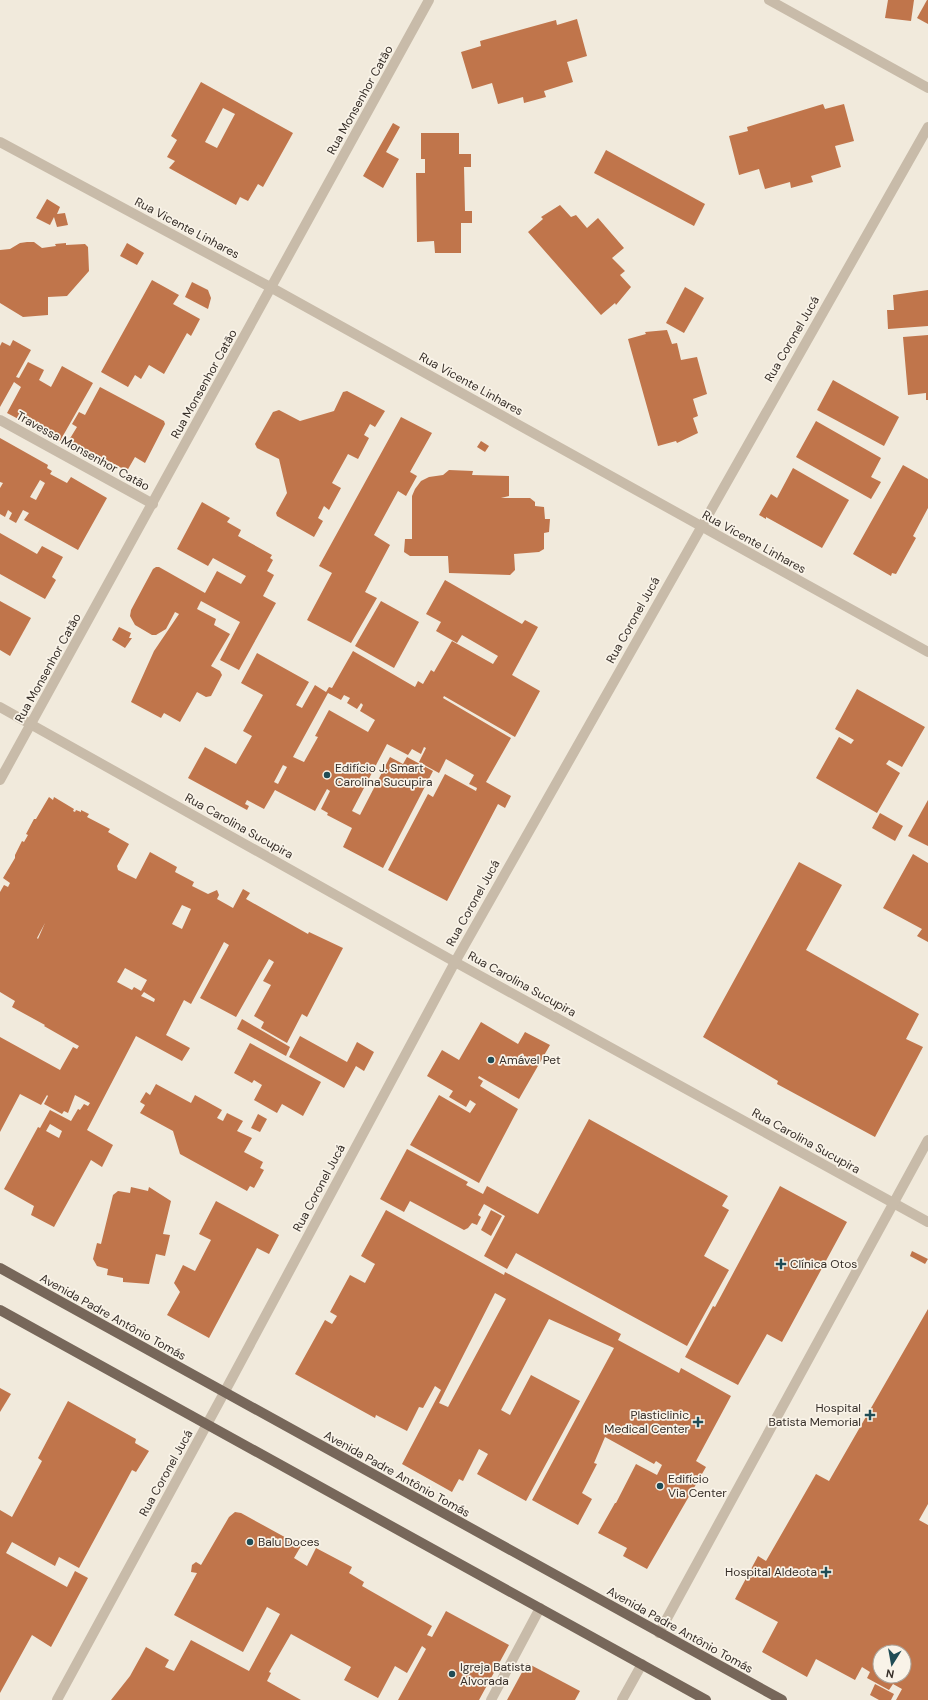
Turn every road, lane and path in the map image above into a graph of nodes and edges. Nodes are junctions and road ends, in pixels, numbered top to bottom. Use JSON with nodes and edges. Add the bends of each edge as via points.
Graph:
{"nodes":[{"id":1,"x":430,"y":0,"type":"edge"},
{"id":2,"x":769,"y":0,"type":"edge"},
{"id":3,"x":928,"y":88,"type":"edge"},
{"id":4,"x":928,"y":126,"type":"edge"},
{"id":5,"x":0,"y":142,"type":"edge"},
{"id":6,"x":272,"y":288,"type":"junction"},
{"id":7,"x":0,"y":420,"type":"edge"},
{"id":8,"x":153,"y":504,"type":"junction"},
{"id":9,"x":700,"y":527,"type":"junction"},
{"id":10,"x":928,"y":652,"type":"edge"},
{"id":11,"x":0,"y":707,"type":"edge"},
{"id":12,"x":32,"y":724,"type":"junction"},
{"id":13,"x":0,"y":780,"type":"edge"},
{"id":14,"x":455,"y":962,"type":"junction"},
{"id":15,"x":928,"y":1140,"type":"edge"},
{"id":16,"x":893,"y":1203,"type":"junction"},
{"id":17,"x":928,"y":1222,"type":"edge"},
{"id":18,"x":0,"y":1268,"type":"edge"},
{"id":19,"x":0,"y":1310,"type":"edge"},
{"id":20,"x":224,"y":1394,"type":"junction"},
{"id":21,"x":207,"y":1425,"type":"junction"},
{"id":22,"x":540,"y":1608,"type":"junction"},
{"id":23,"x":659,"y":1633,"type":"junction"},
{"id":24,"x":642,"y":1664,"type":"junction"},
{"id":25,"x":57,"y":1700,"type":"edge"},
{"id":26,"x":491,"y":1700,"type":"edge"},
{"id":27,"x":622,"y":1700,"type":"edge"},
{"id":28,"x":706,"y":1700,"type":"edge"},
{"id":29,"x":782,"y":1700,"type":"edge"}],
"edges":[{"from":1,"to":6,"type":"street","name":"Rua Monsenhor Catão"},
{"from":2,"to":3,"type":"street"},
{"from":4,"to":9,"type":"street","name":"Rua Coronel Jucá"},
{"from":5,"to":6,"type":"street","name":"Rua Vicente Linhares"},
{"from":6,"to":8,"type":"street","name":"Rua Monsenhor Catão"},
{"from":6,"to":9,"type":"street","name":"Rua Vicente Linhares"},
{"from":7,"to":8,"type":"street","name":"Travessa Monsenhor Catão"},
{"from":8,"to":12,"type":"street","name":"Rua Monsenhor Catão"},
{"from":9,"to":10,"type":"street","name":"Rua Vicente Linhares"},
{"from":9,"to":14,"type":"street","name":"Rua Coronel Jucá"},
{"from":11,"to":12,"type":"street","name":"Rua Carolina Sucupira"},
{"from":12,"to":13,"type":"street","name":"Rua Monsenhor Catão"},
{"from":12,"to":14,"type":"street","name":"Rua Carolina Sucupira"},
{"from":14,"to":16,"type":"street","name":"Rua Carolina Sucupira"},
{"from":14,"to":20,"type":"street","name":"Rua Coronel Jucá"},
{"from":15,"to":16,"type":"street"},
{"from":16,"to":17,"type":"street","name":"Rua Carolina Sucupira"},
{"from":16,"to":23,"type":"street"},
{"from":18,"to":20,"type":"main road","name":"Avenida Padre Antônio Tomás"},
{"from":19,"to":21,"type":"main road"},
{"from":20,"to":21,"type":"street","name":"Rua Coronel Jucá"},
{"from":20,"to":23,"type":"main road","name":"Avenida Padre Antônio Tomás"},
{"from":21,"to":22,"type":"main road"},
{"from":21,"to":25,"type":"street","name":"Rua Coronel Jucá"},
{"from":22,"to":24,"type":"main road"},
{"from":22,"to":26,"type":"street"},
{"from":23,"to":29,"type":"main road","name":"Avenida Padre Antônio Tomás"},
{"from":24,"to":27,"type":"street"},
{"from":24,"to":28,"type":"main road"}]}
